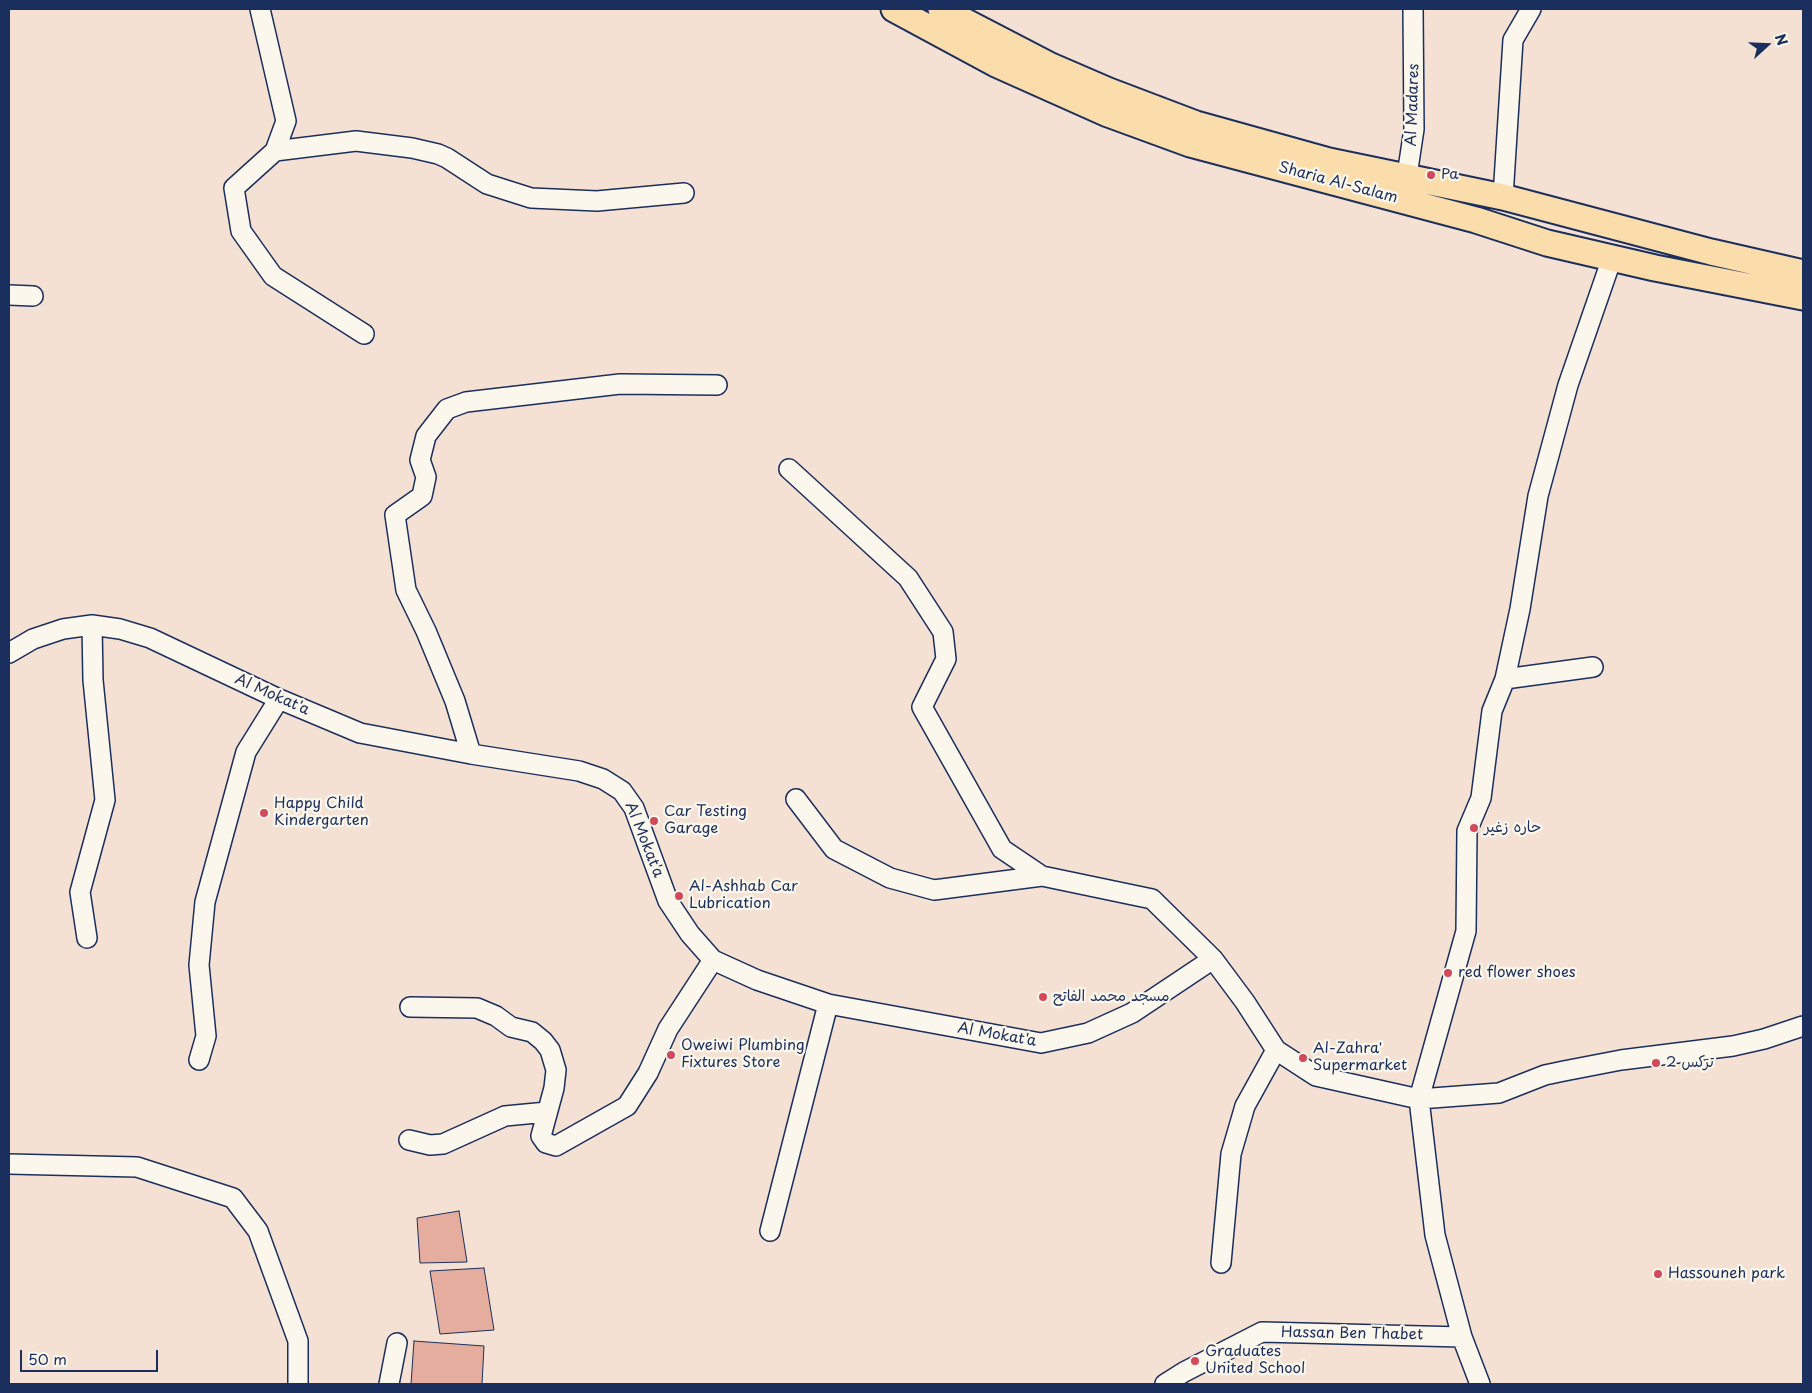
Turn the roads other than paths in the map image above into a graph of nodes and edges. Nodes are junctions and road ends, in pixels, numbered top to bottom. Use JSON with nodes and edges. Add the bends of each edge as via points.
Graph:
{"nodes":[{"id":1,"x":260,"y":9,"type":"edge"},
{"id":2,"x":894,"y":9,"type":"edge"},
{"id":3,"x":941,"y":9,"type":"edge"},
{"id":4,"x":1413,"y":9,"type":"edge"},
{"id":5,"x":1531,"y":9,"type":"edge"},
{"id":6,"x":274,"y":151,"type":"junction"},
{"id":7,"x":1405,"y":189,"type":"junction"},
{"id":8,"x":684,"y":193,"type":"dead end"},
{"id":9,"x":1502,"y":197,"type":"junction"},
{"id":10,"x":1612,"y":258,"type":"junction"},
{"id":11,"x":1803,"y":273,"type":"edge"},
{"id":12,"x":9,"y":295,"type":"edge"},
{"id":13,"x":33,"y":296,"type":"dead end"},
{"id":14,"x":1803,"y":297,"type":"edge"},
{"id":15,"x":364,"y":334,"type":"dead end"},
{"id":16,"x":716,"y":385,"type":"dead end"},
{"id":17,"x":789,"y":469,"type":"dead end"},
{"id":18,"x":92,"y":625,"type":"junction"},
{"id":19,"x":9,"y":652,"type":"edge"},
{"id":20,"x":1593,"y":667,"type":"dead end"},
{"id":21,"x":1504,"y":679,"type":"junction"},
{"id":22,"x":279,"y":699,"type":"junction"},
{"id":23,"x":471,"y":754,"type":"junction"},
{"id":24,"x":796,"y":799,"type":"dead end"},
{"id":25,"x":1042,"y":876,"type":"junction"},
{"id":26,"x":87,"y":938,"type":"dead end"},
{"id":27,"x":713,"y":960,"type":"junction"},
{"id":28,"x":1213,"y":960,"type":"junction"},
{"id":29,"x":828,"y":1004,"type":"junction"},
{"id":30,"x":410,"y":1007,"type":"dead end"},
{"id":31,"x":1803,"y":1026,"type":"edge"},
{"id":32,"x":1276,"y":1050,"type":"junction"},
{"id":33,"x":199,"y":1060,"type":"dead end"},
{"id":34,"x":1419,"y":1099,"type":"junction"},
{"id":35,"x":547,"y":1112,"type":"junction"},
{"id":36,"x":409,"y":1140,"type":"dead end"},
{"id":37,"x":9,"y":1164,"type":"edge"},
{"id":38,"x":770,"y":1231,"type":"dead end"},
{"id":39,"x":1221,"y":1263,"type":"dead end"},
{"id":40,"x":1462,"y":1337,"type":"junction"},
{"id":41,"x":397,"y":1343,"type":"dead end"},
{"id":42,"x":298,"y":1384,"type":"edge"},
{"id":43,"x":389,"y":1384,"type":"edge"},
{"id":44,"x":1165,"y":1384,"type":"edge"},
{"id":45,"x":1480,"y":1384,"type":"edge"}],
"edges":[{"from":1,"to":6,"type":"street","via":[[286,120]]},
{"from":2,"to":7,"type":"main road","name":"Sharia Al-Salam","via":[[996,64],[1108,114],[1190,144]]},
{"from":3,"to":7,"type":"main road","name":"Sharia Al-Salam","via":[[1051,66],[1109,91],[1196,124],[1328,162]]},
{"from":4,"to":7,"type":"street","name":"Al Madares","via":[[1414,129]]},
{"from":5,"to":9,"type":"street","via":[[1513,40]]},
{"from":6,"to":8,"type":"street","via":[[356,141],[412,148],[438,154],[487,184],[531,198],[597,201]]},
{"from":6,"to":15,"type":"street","via":[[234,188],[241,231],[273,276]]},
{"from":7,"to":9,"type":"main road","name":"Sharia Al-Salam"},
{"from":7,"to":10,"type":"main road","name":"Sharia Al-Salam","via":[[1476,220],[1547,243]]},
{"from":9,"to":11,"type":"main road","name":"Sharia Al-Salam"},
{"from":10,"to":14,"type":"main road","name":"Sharia Al-Salam"},
{"from":10,"to":21,"type":"street","via":[[1568,385],[1538,496],[1520,609]]},
{"from":12,"to":13,"type":"street"},
{"from":16,"to":23,"type":"street","via":[[620,384],[466,402],[447,409],[426,436],[420,460],[426,477],[422,496],[395,515],[406,590],[455,701]]},
{"from":17,"to":25,"type":"street","via":[[908,578],[943,632],[946,659],[922,706],[1002,849]]},
{"from":18,"to":19,"type":"street","name":"Al Mokat'a","via":[[33,638]]},
{"from":18,"to":22,"type":"street","name":"Al Mokat'a","via":[[150,638]]},
{"from":18,"to":26,"type":"street","via":[[93,680],[104,800],[80,892]]},
{"from":20,"to":21,"type":"street"},
{"from":21,"to":34,"type":"street","via":[[1492,711],[1481,798],[1467,831],[1466,931]]},
{"from":22,"to":23,"type":"street","name":"Al Mokat'a","via":[[360,733]]},
{"from":22,"to":33,"type":"street","via":[[246,752],[205,902],[199,965],[206,1036]]},
{"from":23,"to":27,"type":"street","name":"Al Mokat'a","via":[[579,771],[603,779],[622,791],[634,808],[668,901],[690,934]]},
{"from":24,"to":25,"type":"street","via":[[834,849],[890,878],[934,890]]},
{"from":25,"to":28,"type":"street","via":[[1152,899]]},
{"from":27,"to":29,"type":"street","name":"Al Mokat'a","via":[[757,980]]},
{"from":27,"to":35,"type":"street","via":[[668,1029],[648,1073],[627,1106],[553,1146],[541,1136]]},
{"from":28,"to":29,"type":"street","name":"Al Mokat'a","via":[[1132,1013],[1088,1033],[1042,1043]]},
{"from":28,"to":32,"type":"street","via":[[1246,1002]]},
{"from":29,"to":38,"type":"street"},
{"from":30,"to":35,"type":"street","via":[[477,1008],[496,1016],[508,1026],[536,1034],[550,1050],[556,1070]]},
{"from":31,"to":34,"type":"street","via":[[1733,1046],[1583,1066],[1545,1075],[1499,1093]]},
{"from":32,"to":34,"type":"street","via":[[1316,1076]]},
{"from":32,"to":39,"type":"street","via":[[1245,1106],[1231,1154]]},
{"from":34,"to":40,"type":"street","via":[[1435,1235]]},
{"from":35,"to":36,"type":"street","via":[[505,1116],[443,1144],[430,1145]]},
{"from":37,"to":42,"type":"street","via":[[137,1167],[233,1198],[258,1231],[298,1341]]},
{"from":40,"to":44,"type":"street","name":"Hassan Ben Thabet","via":[[1262,1332]]},
{"from":40,"to":45,"type":"street"},
{"from":41,"to":43,"type":"street"}]}
